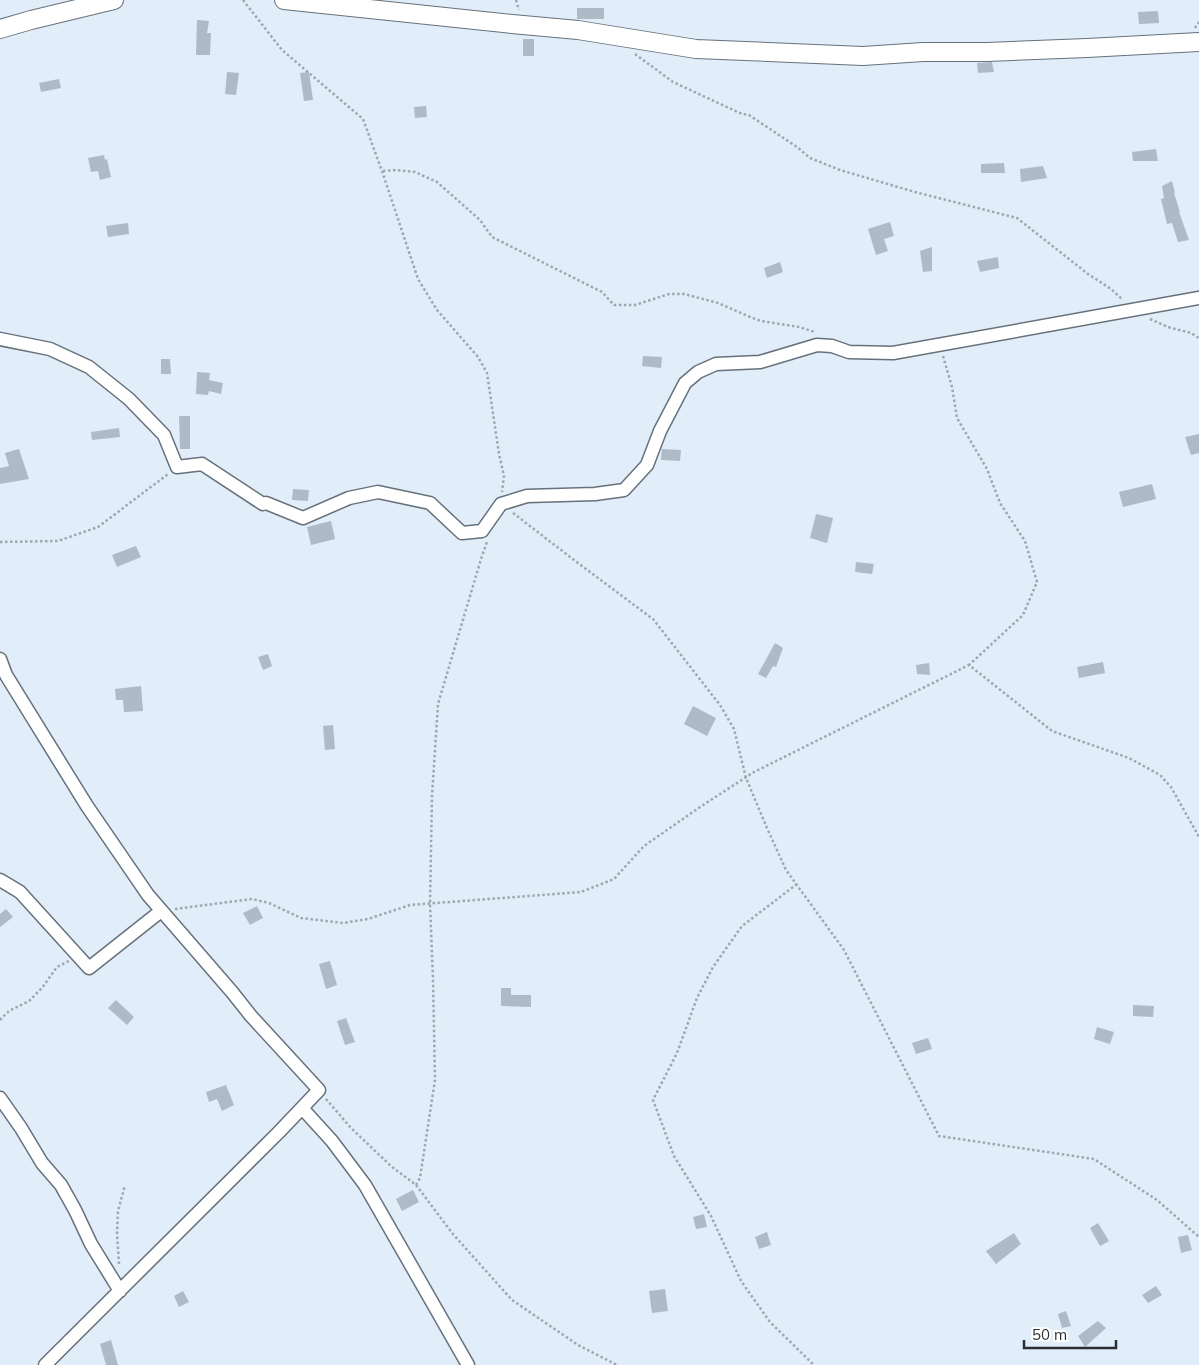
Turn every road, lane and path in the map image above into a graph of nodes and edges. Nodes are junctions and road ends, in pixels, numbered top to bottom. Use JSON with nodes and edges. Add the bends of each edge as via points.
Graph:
{"nodes":[{"id":1,"x":111,"y":0,"type":"edge"},
{"id":2,"x":243,"y":0,"type":"edge"},
{"id":3,"x":284,"y":0,"type":"edge"},
{"id":4,"x":0,"y":29,"type":"edge"},
{"id":5,"x":1199,"y":42,"type":"edge"},
{"id":6,"x":635,"y":54,"type":"dead end"},
{"id":7,"x":382,"y":171,"type":"junction"},
{"id":8,"x":1111,"y":289,"type":"dead end"},
{"id":9,"x":1199,"y":298,"type":"edge"},
{"id":10,"x":1134,"y":309,"type":"junction"},
{"id":11,"x":818,"y":334,"type":"dead end"},
{"id":12,"x":1199,"y":338,"type":"edge"},
{"id":13,"x":0,"y":339,"type":"edge"},
{"id":14,"x":940,"y":345,"type":"junction"},
{"id":15,"x":177,"y":467,"type":"junction"},
{"id":16,"x":501,"y":504,"type":"junction"},
{"id":17,"x":488,"y":541,"type":"dead end"},
{"id":18,"x":0,"y":542,"type":"edge"},
{"id":19,"x":0,"y":659,"type":"edge"},
{"id":20,"x":969,"y":665,"type":"junction"},
{"id":21,"x":746,"y":778,"type":"junction"},
{"id":22,"x":1199,"y":837,"type":"edge"},
{"id":23,"x":0,"y":880,"type":"edge"},
{"id":24,"x":796,"y":884,"type":"junction"},
{"id":25,"x":430,"y":904,"type":"junction"},
{"id":26,"x":161,"y":911,"type":"junction"},
{"id":27,"x":79,"y":956,"type":"junction"},
{"id":28,"x":0,"y":1020,"type":"edge"},
{"id":29,"x":319,"y":1090,"type":"junction"},
{"id":30,"x":0,"y":1098,"type":"edge"},
{"id":31,"x":302,"y":1108,"type":"junction"},
{"id":32,"x":416,"y":1184,"type":"junction"},
{"id":33,"x":125,"y":1185,"type":"dead end"},
{"id":34,"x":1199,"y":1237,"type":"edge"},
{"id":35,"x":119,"y":1268,"type":"dead end"},
{"id":36,"x":120,"y":1291,"type":"junction"},
{"id":37,"x":45,"y":1365,"type":"edge"},
{"id":38,"x":468,"y":1365,"type":"edge"},
{"id":39,"x":617,"y":1365,"type":"edge"},
{"id":40,"x":814,"y":1365,"type":"edge"}],
"edges":[{"from":1,"to":4,"type":"main road"},
{"from":2,"to":7,"type":"path","via":[[282,50],[363,119]]},
{"from":3,"to":5,"type":"main road","via":[[578,30],[696,49],[863,56]]},
{"from":6,"to":8,"type":"path","via":[[673,82],[749,116],[810,158],[840,170],[1017,218]]},
{"from":7,"to":11,"type":"path","via":[[415,172],[437,182],[480,220],[492,237],[602,292],[614,305],[635,305],[669,294],[684,294],[718,302],[761,321],[799,327]]},
{"from":7,"to":16,"type":"path","via":[[418,279],[437,310],[478,357],[487,373],[504,476]]},
{"from":9,"to":10,"type":"street"},
{"from":10,"to":12,"type":"path","via":[[1168,327]]},
{"from":10,"to":14,"type":"street"},
{"from":13,"to":15,"type":"street","via":[[50,349],[89,367],[129,399],[164,435]]},
{"from":14,"to":16,"type":"street","via":[[893,353],[849,352],[817,345],[760,362],[716,364],[698,372],[685,383],[660,431],[647,465],[624,490],[527,496]]},
{"from":14,"to":20,"type":"path","via":[[957,418],[987,469],[1000,504],[1025,541],[1036,582],[1023,616]]},
{"from":15,"to":16,"type":"street","via":[[202,464],[263,504],[303,518],[349,498],[378,492],[430,502],[462,532],[482,531]]},
{"from":15,"to":18,"type":"path","via":[[98,527],[58,541]]},
{"from":16,"to":21,"type":"path","via":[[654,619],[725,713],[734,729]]},
{"from":17,"to":25,"type":"path","via":[[438,704]]},
{"from":19,"to":26,"type":"street","via":[[6,675],[87,806]]},
{"from":20,"to":21,"type":"path"},
{"from":20,"to":22,"type":"path","via":[[1052,731],[1129,758],[1160,775],[1172,787]]},
{"from":21,"to":24,"type":"path","via":[[786,870]]},
{"from":21,"to":25,"type":"path","via":[[644,846],[614,879],[581,892]]},
{"from":23,"to":27,"type":"street","via":[[20,892]]},
{"from":24,"to":34,"type":"path","via":[[844,950],[939,1136],[1094,1159],[1157,1200]]},
{"from":24,"to":40,"type":"path","via":[[742,926],[713,967],[697,998],[677,1053],[653,1100],[674,1156],[711,1216],[741,1282],[770,1322]]},
{"from":25,"to":26,"type":"path","via":[[410,905],[368,919],[343,923],[301,918],[269,903],[252,900]]},
{"from":25,"to":32,"type":"path","via":[[435,1080],[420,1178]]},
{"from":26,"to":27,"type":"street","via":[[89,968]]},
{"from":26,"to":29,"type":"street","via":[[250,1016]]},
{"from":27,"to":28,"type":"path","via":[[57,967],[29,1001],[9,1011]]},
{"from":29,"to":31,"type":"street"},
{"from":29,"to":32,"type":"path","via":[[351,1128],[392,1167]]},
{"from":30,"to":36,"type":"street","via":[[42,1163],[61,1185]]},
{"from":31,"to":36,"type":"street"},
{"from":31,"to":38,"type":"street","via":[[365,1185]]},
{"from":32,"to":39,"type":"path","via":[[452,1233],[512,1300],[578,1345]]},
{"from":33,"to":35,"type":"path","via":[[118,1211]]},
{"from":36,"to":37,"type":"street"}]}
